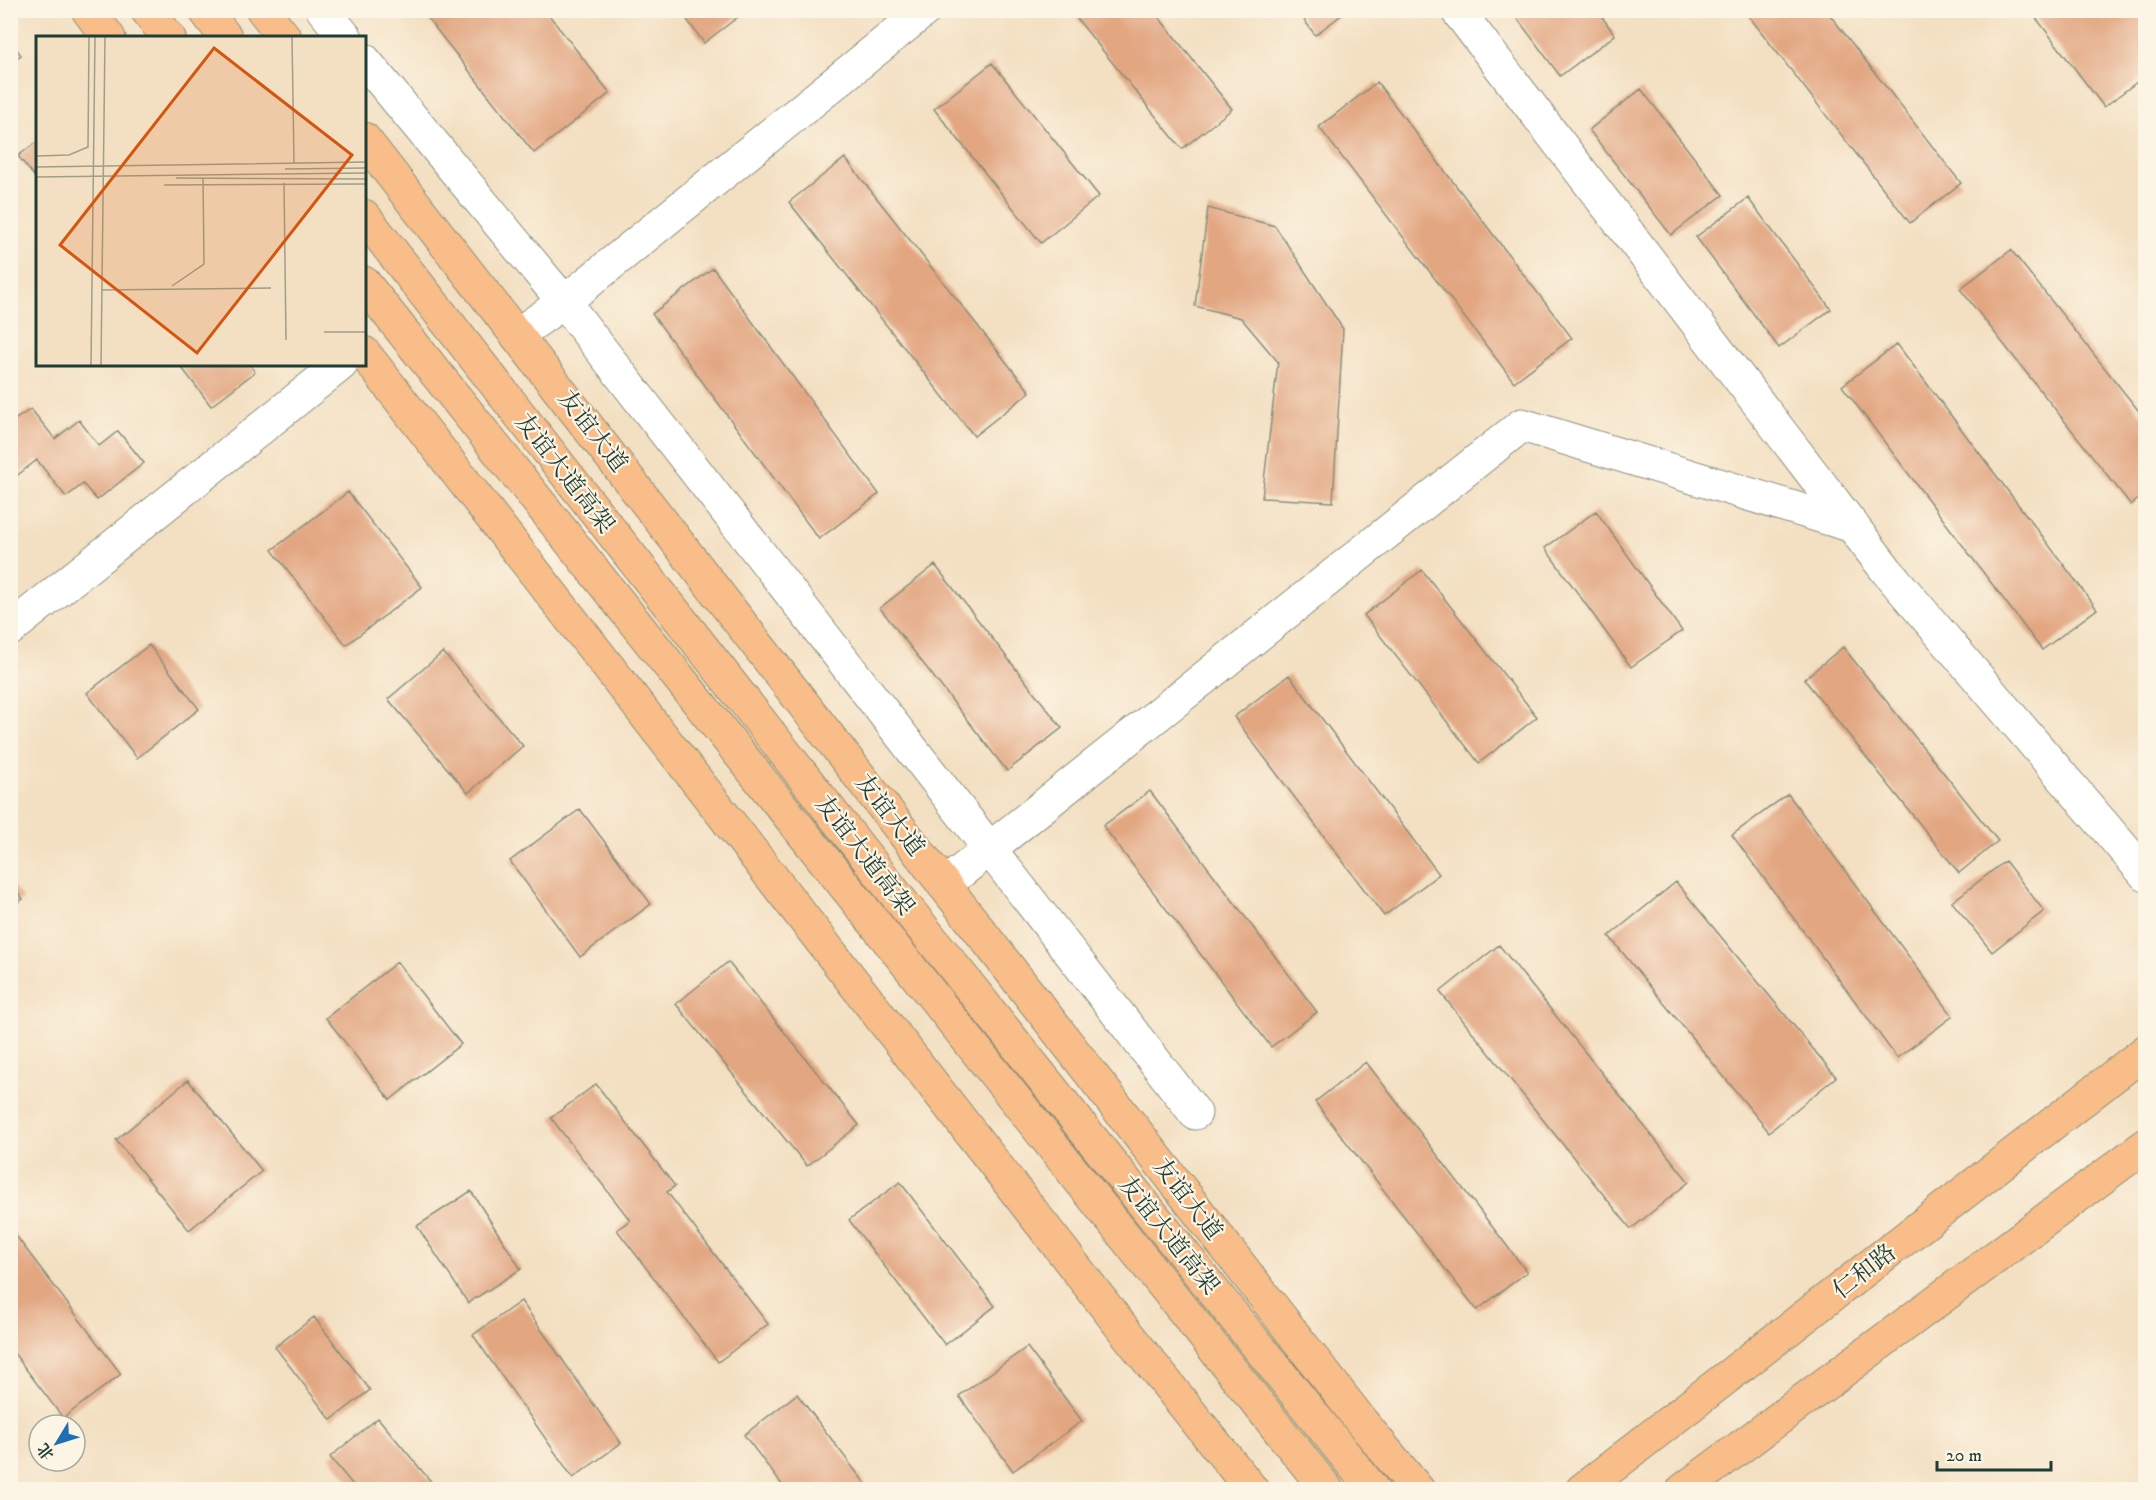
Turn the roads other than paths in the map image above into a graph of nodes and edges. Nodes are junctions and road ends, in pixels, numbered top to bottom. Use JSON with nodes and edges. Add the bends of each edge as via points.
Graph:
{"nodes":[{"id":1,"x":88,"y":10,"type":"edge"},
{"id":2,"x":147,"y":10,"type":"edge"},
{"id":3,"x":205,"y":10,"type":"edge"},
{"id":4,"x":263,"y":10,"type":"edge"},
{"id":5,"x":323,"y":10,"type":"edge"},
{"id":6,"x":925,"y":10,"type":"edge"},
{"id":7,"x":1457,"y":10,"type":"edge"},
{"id":8,"x":108,"y":36,"type":"edge"},
{"id":9,"x":167,"y":36,"type":"edge"},
{"id":10,"x":224,"y":36,"type":"edge"},
{"id":11,"x":283,"y":36,"type":"edge"},
{"id":12,"x":344,"y":36,"type":"edge"},
{"id":13,"x":366,"y":62,"type":"edge"},
{"id":14,"x":366,"y":142,"type":"edge"},
{"id":15,"x":366,"y":219,"type":"edge"},
{"id":16,"x":366,"y":286,"type":"edge"},
{"id":17,"x":564,"y":302,"type":"junction"},
{"id":18,"x":518,"y":334,"type":"junction"},
{"id":19,"x":366,"y":356,"type":"edge"},
{"id":20,"x":339,"y":366,"type":"edge"},
{"id":21,"x":1853,"y":526,"type":"junction"},
{"id":22,"x":10,"y":629,"type":"edge"},
{"id":23,"x":989,"y":848,"type":"junction"},
{"id":24,"x":2145,"y":875,"type":"edge"},
{"id":25,"x":944,"y":885,"type":"junction"},
{"id":26,"x":2145,"y":1051,"type":"edge"},
{"id":27,"x":1196,"y":1113,"type":"dead end"},
{"id":28,"x":2145,"y":1145,"type":"edge"},
{"id":29,"x":1252,"y":1490,"type":"edge"},
{"id":30,"x":1327,"y":1490,"type":"edge"},
{"id":31,"x":1373,"y":1490,"type":"edge"},
{"id":32,"x":1418,"y":1490,"type":"edge"},
{"id":33,"x":1582,"y":1490,"type":"edge"},
{"id":34,"x":1683,"y":1490,"type":"edge"}],
"edges":[{"from":1,"to":8,"type":"main road"},
{"from":2,"to":9,"type":"main road"},
{"from":3,"to":10,"type":"main road"},
{"from":4,"to":11,"type":"main road"},
{"from":5,"to":12,"type":"street"},
{"from":6,"to":17,"type":"street"},
{"from":7,"to":21,"type":"street"},
{"from":13,"to":17,"type":"street"},
{"from":14,"to":18,"type":"main road","name":"友谊大道"},
{"from":15,"to":31,"type":"main road","name":"友谊大道高架","via":[[901,901]]},
{"from":16,"to":30,"type":"main road","name":"友谊大道高架"},
{"from":17,"to":18,"type":"street"},
{"from":17,"to":23,"type":"street"},
{"from":18,"to":25,"type":"main road","name":"友谊大道"},
{"from":19,"to":29,"type":"main road"},
{"from":20,"to":22,"type":"street"},
{"from":21,"to":23,"type":"street","via":[[1522,424]]},
{"from":21,"to":24,"type":"street"},
{"from":23,"to":25,"type":"street"},
{"from":23,"to":27,"type":"street"},
{"from":25,"to":32,"type":"main road","name":"友谊大道","via":[[1360,1421]]},
{"from":26,"to":33,"type":"main road","name":"仁和路"},
{"from":28,"to":34,"type":"main road"}]}
